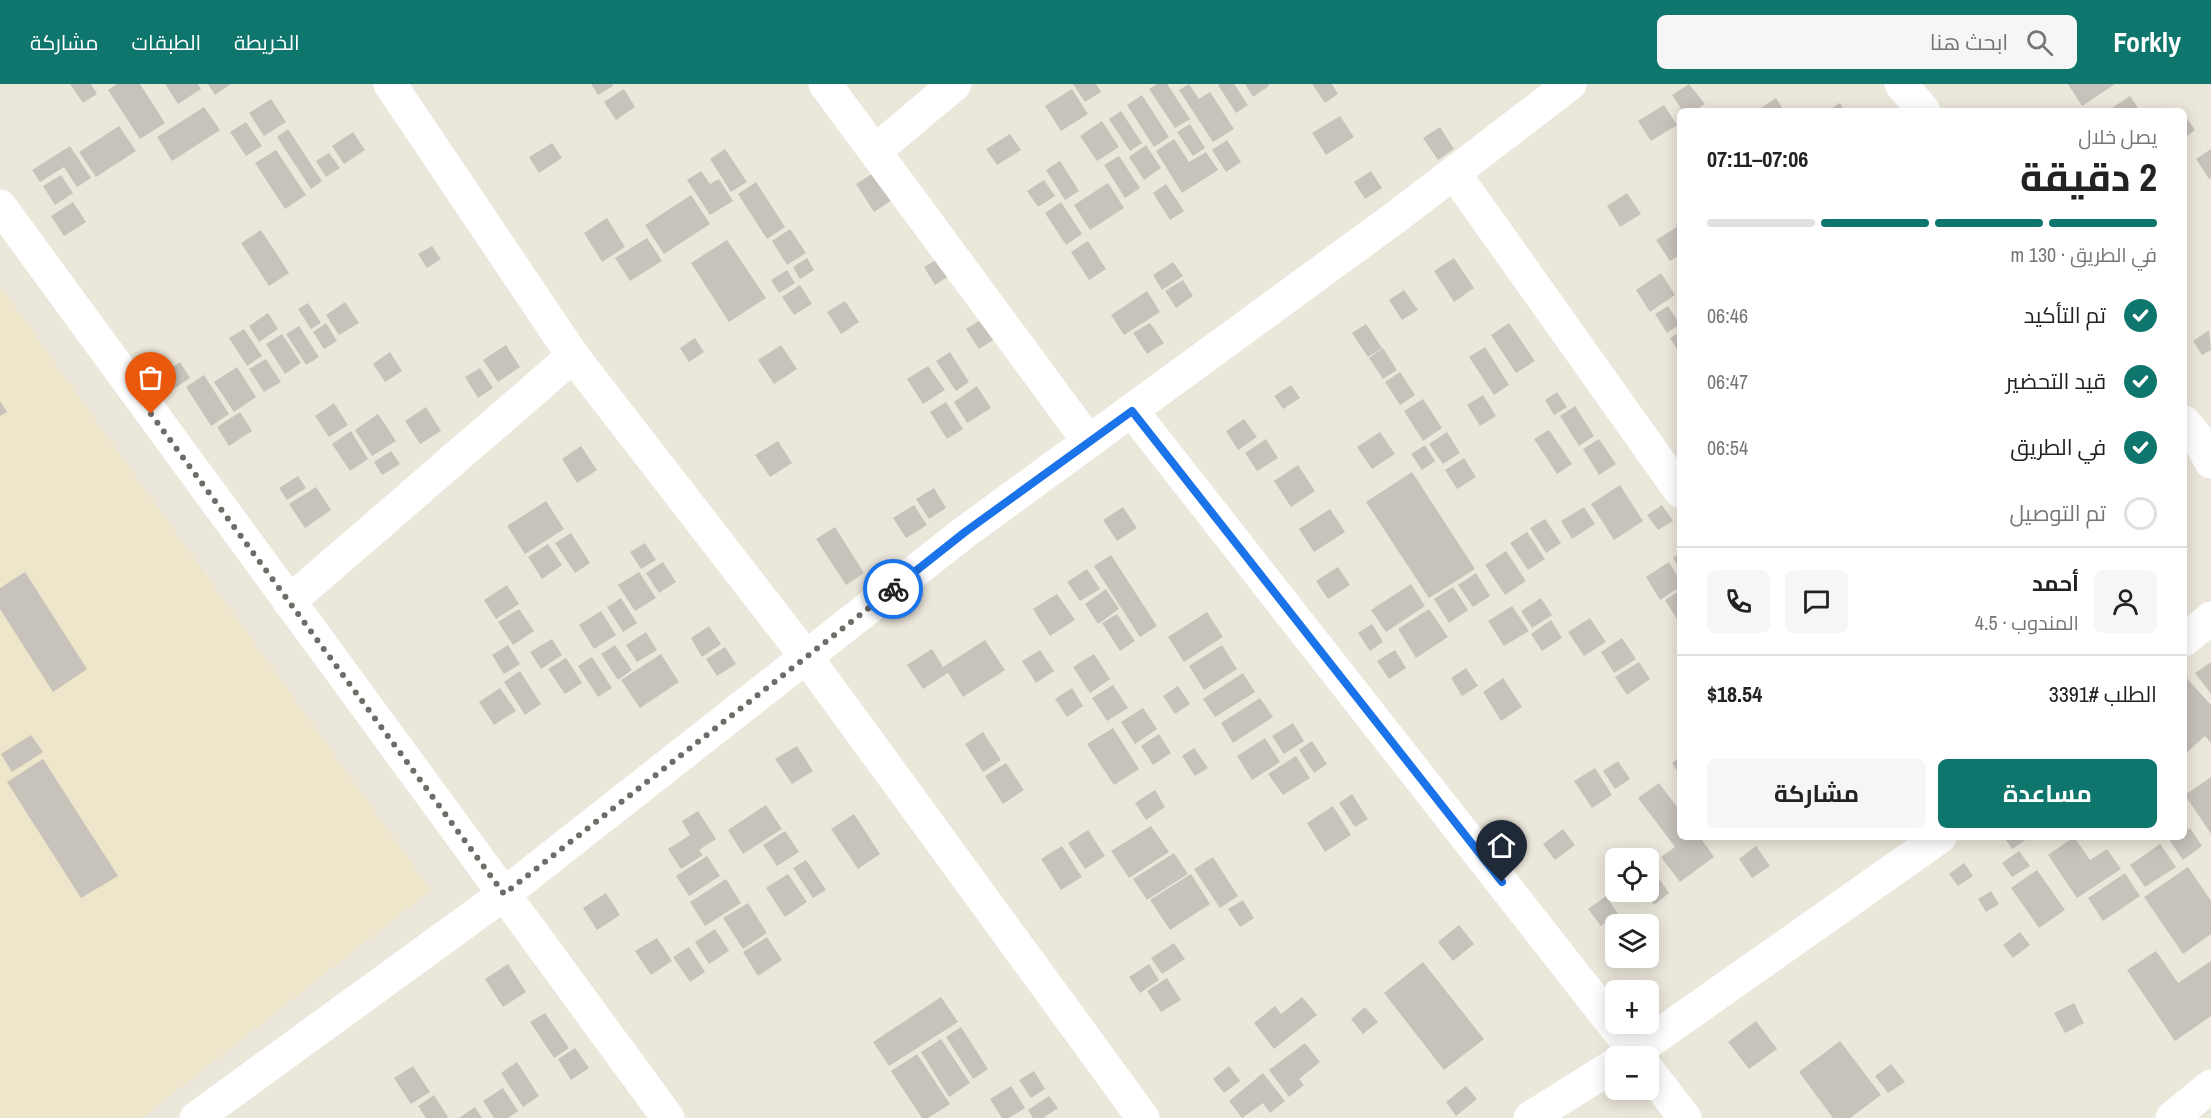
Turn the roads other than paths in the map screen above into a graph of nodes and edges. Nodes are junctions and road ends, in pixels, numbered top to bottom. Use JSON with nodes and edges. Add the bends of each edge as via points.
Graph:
{"nodes":[{"id":1,"x":390,"y":84,"type":"edge"},
{"id":2,"x":825,"y":84,"type":"edge"},
{"id":3,"x":956,"y":84,"type":"edge"},
{"id":4,"x":1570,"y":84,"type":"edge"},
{"id":5,"x":1902,"y":84,"type":"edge"},
{"id":6,"x":1922,"y":108,"type":"edge"},
{"id":7,"x":874,"y":151,"type":"junction"},
{"id":8,"x":1454,"y":173,"type":"junction"},
{"id":9,"x":0,"y":206,"type":"edge"},
{"id":10,"x":573,"y":356,"type":"junction"},
{"id":11,"x":1132,"y":411,"type":"junction"},
{"id":12,"x":2187,"y":426,"type":"edge"},
{"id":13,"x":1089,"y":442,"type":"junction"},
{"id":14,"x":2211,"y":462,"type":"edge"},
{"id":15,"x":1677,"y":487,"type":"edge"},
{"id":16,"x":289,"y":602,"type":"junction"},
{"id":17,"x":2211,"y":618,"type":"edge"},
{"id":18,"x":2187,"y":638,"type":"edge"},
{"id":19,"x":807,"y":658,"type":"junction"},
{"id":20,"x":1931,"y":840,"type":"edge"},
{"id":21,"x":504,"y":894,"type":"junction"},
{"id":22,"x":1622,"y":1046,"type":"edge"},
{"id":23,"x":1652,"y":1046,"type":"edge"},
{"id":24,"x":1605,"y":1076,"type":"edge"},
{"id":25,"x":2211,"y":1086,"type":"edge"},
{"id":26,"x":1659,"y":1089,"type":"edge"},
{"id":27,"x":198,"y":1117,"type":"edge"},
{"id":28,"x":668,"y":1118,"type":"edge"},
{"id":29,"x":1143,"y":1118,"type":"edge"},
{"id":30,"x":1530,"y":1118,"type":"edge"},
{"id":31,"x":1685,"y":1118,"type":"edge"},
{"id":32,"x":2172,"y":1118,"type":"edge"}],
"edges":[{"from":1,"to":10,"type":"street"},
{"from":2,"to":7,"type":"street"},
{"from":3,"to":7,"type":"street"},
{"from":4,"to":8,"type":"street"},
{"from":5,"to":6,"type":"street"},
{"from":7,"to":13,"type":"street"},
{"from":8,"to":11,"type":"street"},
{"from":8,"to":15,"type":"street"},
{"from":9,"to":16,"type":"street"},
{"from":10,"to":16,"type":"street"},
{"from":10,"to":19,"type":"street"},
{"from":11,"to":13,"type":"street"},
{"from":11,"to":22,"type":"street"},
{"from":12,"to":14,"type":"street"},
{"from":13,"to":19,"type":"street","via":[[965,532]]},
{"from":16,"to":21,"type":"street"},
{"from":17,"to":18,"type":"street"},
{"from":19,"to":21,"type":"street"},
{"from":19,"to":29,"type":"street"},
{"from":20,"to":23,"type":"street"},
{"from":21,"to":27,"type":"street"},
{"from":21,"to":28,"type":"street"},
{"from":24,"to":30,"type":"street"},
{"from":25,"to":32,"type":"street"},
{"from":26,"to":31,"type":"street"}]}
